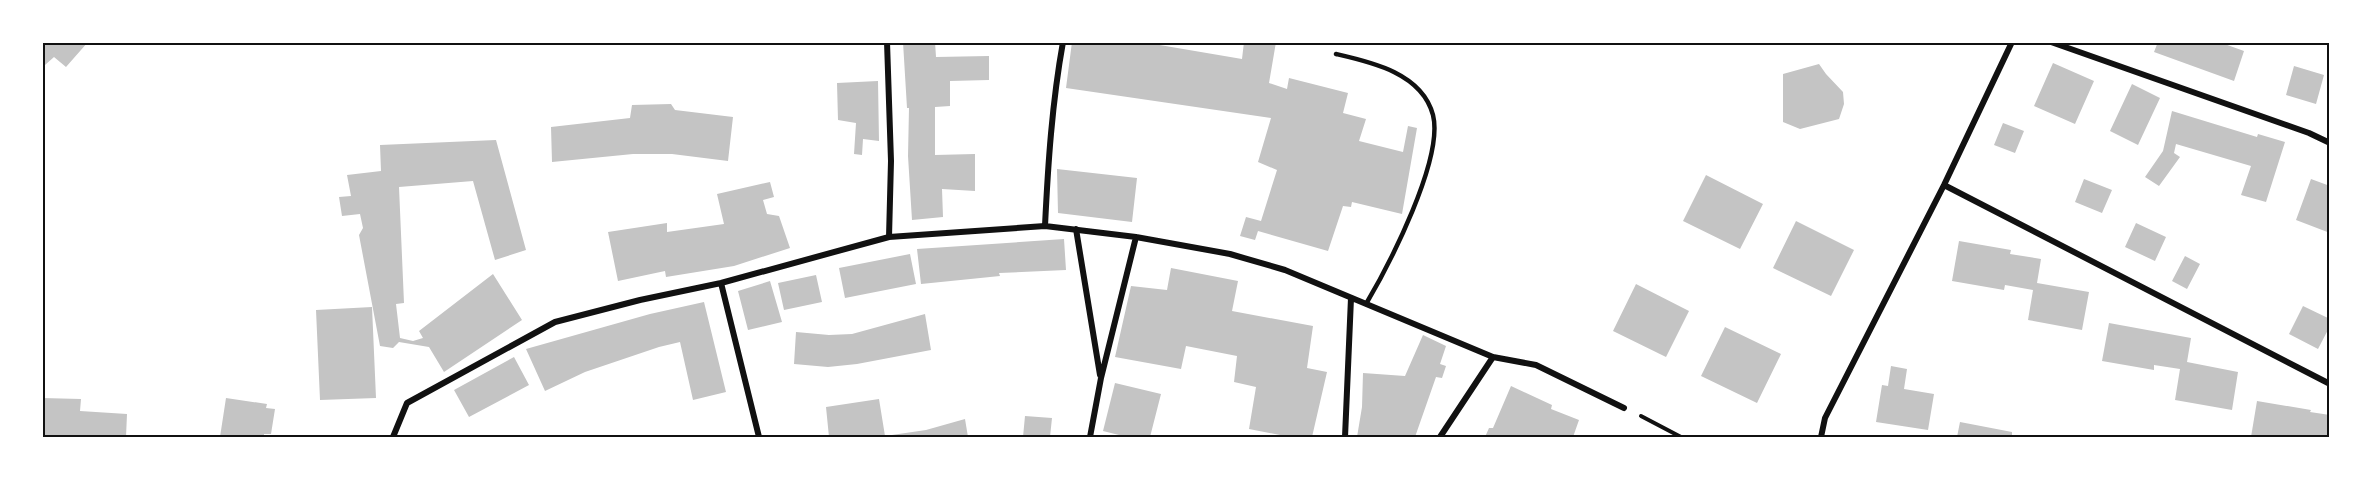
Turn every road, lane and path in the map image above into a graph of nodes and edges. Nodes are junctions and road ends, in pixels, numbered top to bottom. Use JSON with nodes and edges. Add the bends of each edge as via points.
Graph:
{"nodes":[{"id":1,"x":886,"y":42,"type":"edge"},
{"id":2,"x":1063,"y":42,"type":"edge"},
{"id":3,"x":2012,"y":42,"type":"edge"},
{"id":4,"x":2051,"y":42,"type":"edge"},
{"id":5,"x":1336,"y":54,"type":"dead end"},
{"id":6,"x":2330,"y":143,"type":"edge"},
{"id":7,"x":1944,"y":184,"type":"junction"},
{"id":8,"x":1045,"y":226,"type":"junction"},
{"id":9,"x":1076,"y":229,"type":"junction"},
{"id":10,"x":889,"y":237,"type":"junction"},
{"id":11,"x":1136,"y":237,"type":"junction"},
{"id":12,"x":721,"y":283,"type":"junction"},
{"id":13,"x":1351,"y":298,"type":"junction"},
{"id":14,"x":1366,"y":304,"type":"junction"},
{"id":15,"x":1494,"y":357,"type":"junction"},
{"id":16,"x":1101,"y":378,"type":"junction"},
{"id":17,"x":2330,"y":384,"type":"edge"},
{"id":18,"x":1624,"y":408,"type":"joint"},
{"id":19,"x":393,"y":437,"type":"edge"},
{"id":20,"x":759,"y":437,"type":"edge"},
{"id":21,"x":1090,"y":437,"type":"edge"},
{"id":22,"x":1345,"y":437,"type":"edge"},
{"id":23,"x":1440,"y":437,"type":"edge"},
{"id":24,"x":1681,"y":437,"type":"edge"},
{"id":25,"x":1821,"y":437,"type":"edge"}],
"edges":[{"from":1,"to":10,"type":"street","via":[[891,160]]},
{"from":2,"to":8,"type":"street","via":[[1048,157]]},
{"from":3,"to":7,"type":"street"},
{"from":4,"to":6,"type":"street"},
{"from":5,"to":14,"type":"lane","via":[[1398,73],[1421,92],[1433,114],[1431,148],[1411,212]]},
{"from":7,"to":17,"type":"street"},
{"from":7,"to":25,"type":"street","via":[[1825,418]]},
{"from":8,"to":9,"type":"street"},
{"from":8,"to":10,"type":"street"},
{"from":9,"to":11,"type":"street"},
{"from":9,"to":16,"type":"street"},
{"from":10,"to":12,"type":"street"},
{"from":11,"to":13,"type":"street","via":[[1230,254],[1284,270]]},
{"from":11,"to":16,"type":"street"},
{"from":12,"to":19,"type":"street","via":[[555,321],[406,403]]},
{"from":12,"to":20,"type":"street"},
{"from":13,"to":14,"type":"street"},
{"from":13,"to":22,"type":"street"},
{"from":14,"to":15,"type":"street"},
{"from":15,"to":18,"type":"street","via":[[1536,365]]},
{"from":15,"to":23,"type":"street"},
{"from":16,"to":21,"type":"street"},
{"from":18,"to":24,"type":"path"}]}
